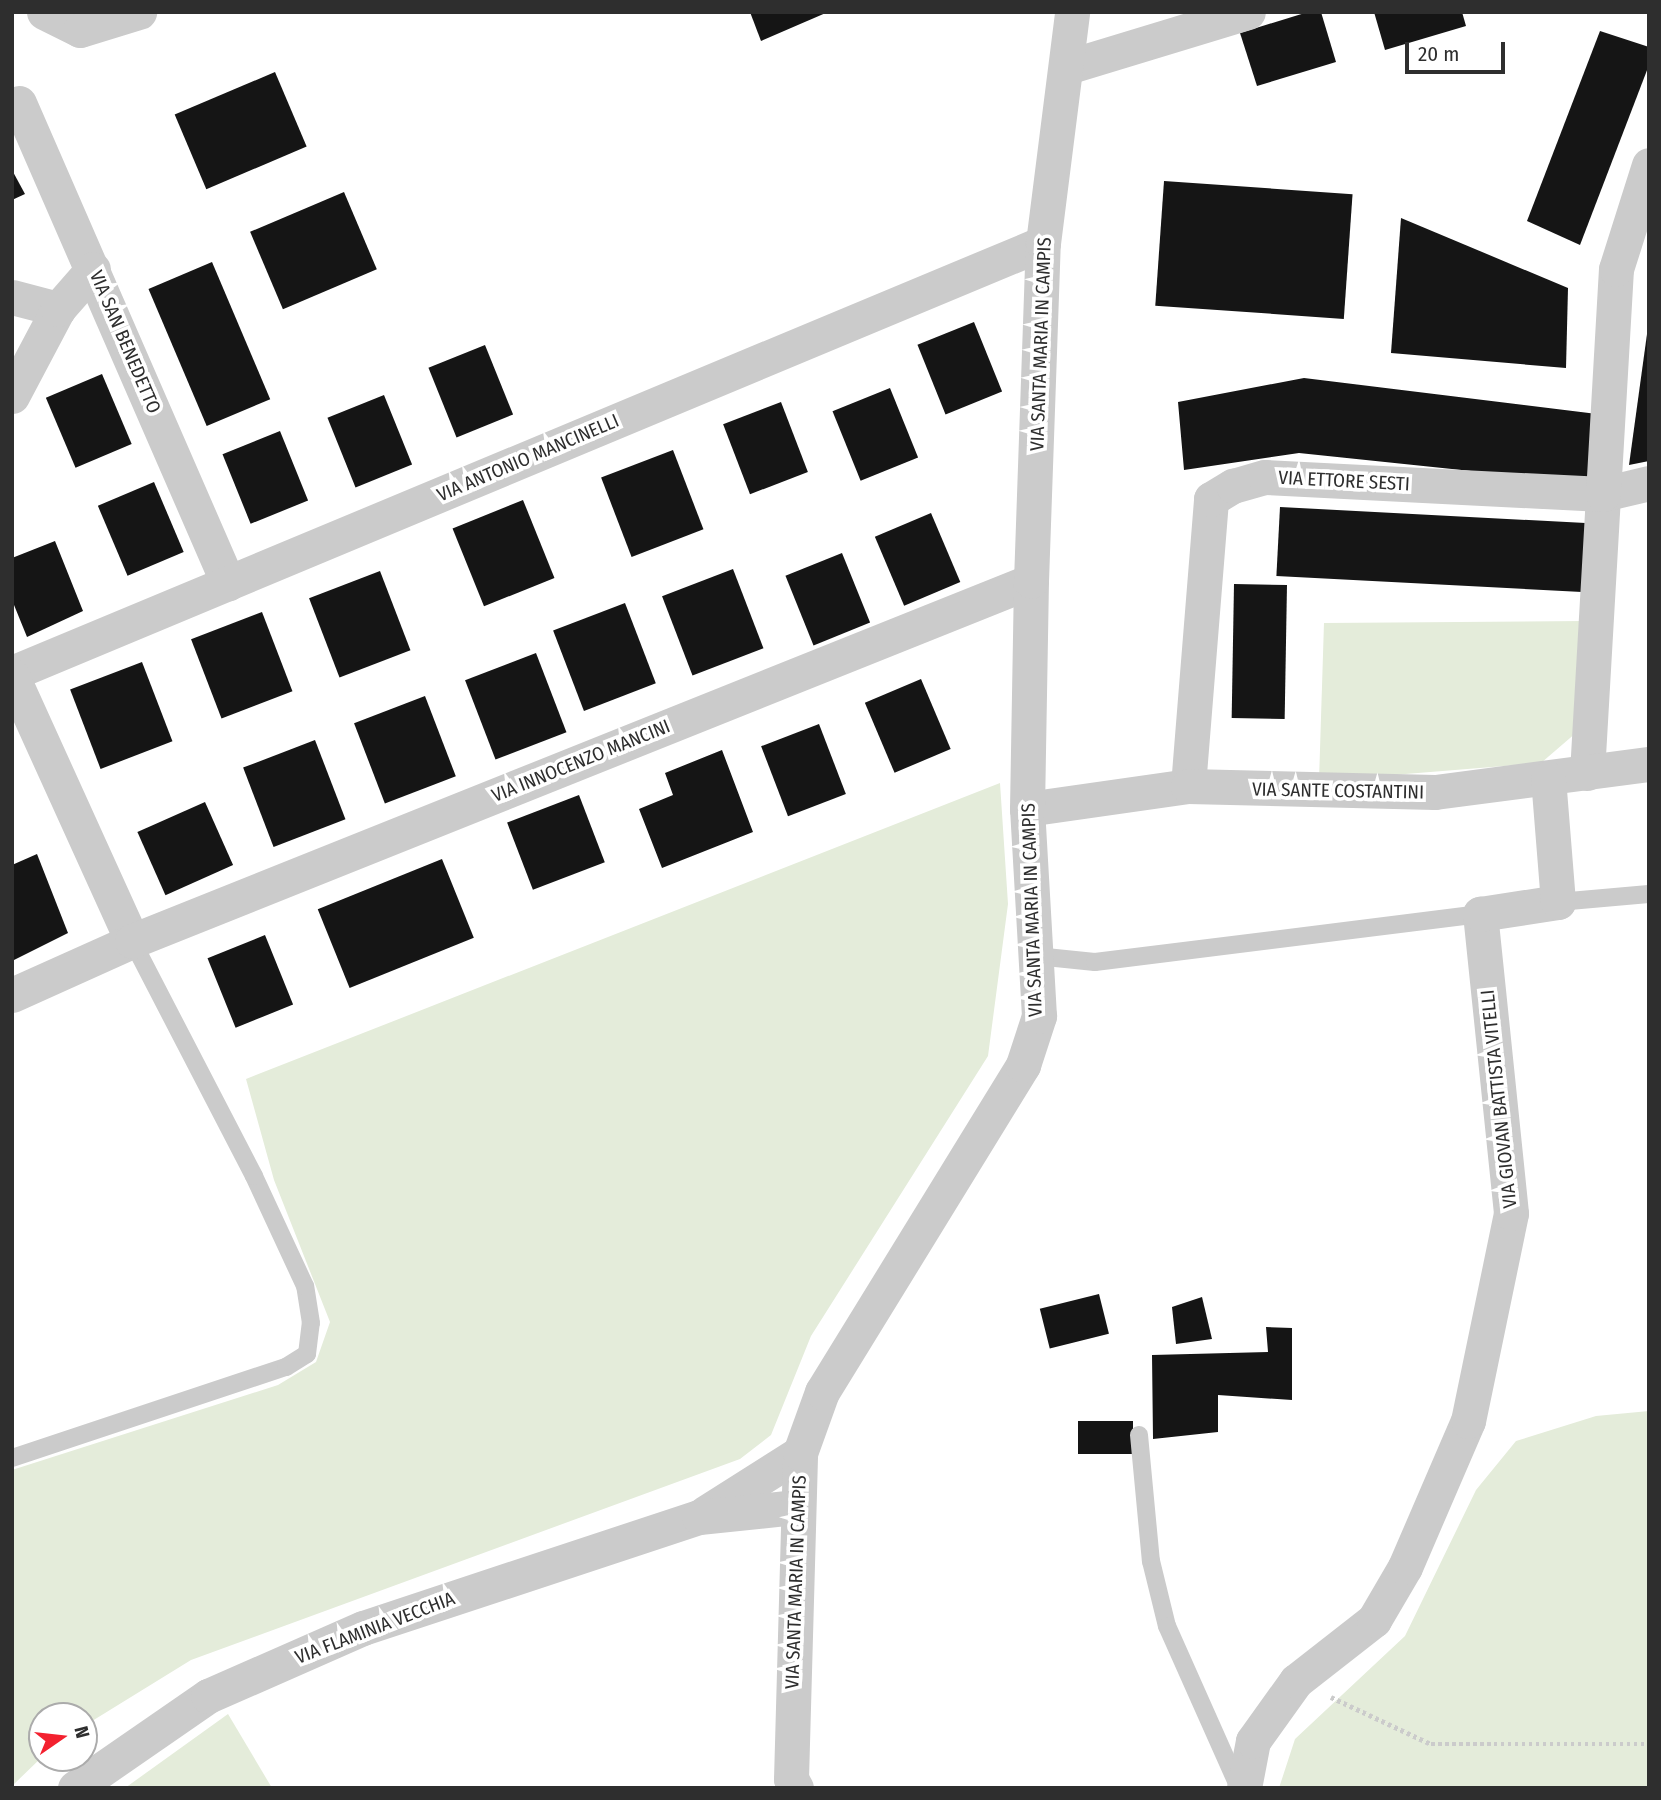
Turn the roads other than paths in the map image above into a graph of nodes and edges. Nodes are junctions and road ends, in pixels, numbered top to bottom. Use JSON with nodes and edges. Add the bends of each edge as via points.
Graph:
{"nodes":[{"id":1,"x":44,"y":12,"type":"edge"},
{"id":2,"x":139,"y":12,"type":"edge"},
{"id":3,"x":1072,"y":12,"type":"edge"},
{"id":4,"x":1248,"y":12,"type":"edge"},
{"id":5,"x":1067,"y":67,"type":"junction"},
{"id":6,"x":19,"y":103,"type":"dead end"},
{"id":7,"x":1649,"y":165,"type":"edge"},
{"id":8,"x":1043,"y":243,"type":"junction"},
{"id":9,"x":93,"y":269,"type":"junction"},
{"id":10,"x":12,"y":297,"type":"edge"},
{"id":11,"x":58,"y":309,"type":"junction"},
{"id":12,"x":12,"y":396,"type":"edge"},
{"id":13,"x":1649,"y":483,"type":"edge"},
{"id":14,"x":1603,"y":494,"type":"junction"},
{"id":15,"x":1031,"y":581,"type":"junction"},
{"id":16,"x":228,"y":583,"type":"junction"},
{"id":17,"x":12,"y":674,"type":"edge"},
{"id":18,"x":1649,"y":764,"type":"edge"},
{"id":19,"x":1587,"y":773,"type":"junction"},
{"id":20,"x":1548,"y":778,"type":"junction"},
{"id":21,"x":1188,"y":786,"type":"junction"},
{"id":22,"x":1027,"y":808,"type":"junction"},
{"id":23,"x":1649,"y":894,"type":"edge"},
{"id":24,"x":1558,"y":902,"type":"junction"},
{"id":25,"x":1480,"y":914,"type":"junction"},
{"id":26,"x":132,"y":941,"type":"junction"},
{"id":27,"x":1036,"y":956,"type":"junction"},
{"id":28,"x":12,"y":995,"type":"edge"},
{"id":29,"x":1139,"y":1435,"type":"dead end"},
{"id":30,"x":800,"y":1452,"type":"junction"},
{"id":31,"x":12,"y":1458,"type":"edge"},
{"id":32,"x":796,"y":1507,"type":"junction"},
{"id":33,"x":699,"y":1517,"type":"junction"},
{"id":34,"x":75,"y":1788,"type":"edge"},
{"id":35,"x":796,"y":1788,"type":"edge"},
{"id":36,"x":1242,"y":1788,"type":"edge"}],
"edges":[{"from":1,"to":2,"type":"street","via":[[80,30]]},
{"from":3,"to":5,"type":"street","name":"VIA SANTA MARIA IN CAMPIS"},
{"from":4,"to":5,"type":"street"},
{"from":5,"to":8,"type":"street","name":"VIA SANTA MARIA IN CAMPIS"},
{"from":6,"to":9,"type":"street","name":"VIA SAN BENEDETTO"},
{"from":7,"to":14,"type":"street","via":[[1616,270]]},
{"from":8,"to":15,"type":"street","name":"VIA SANTA MARIA IN CAMPIS"},
{"from":8,"to":16,"type":"street","name":"VIA ANTONIO MANCINELLI"},
{"from":9,"to":11,"type":"street"},
{"from":9,"to":16,"type":"street","name":"VIA SAN BENEDETTO"},
{"from":10,"to":11,"type":"street"},
{"from":11,"to":12,"type":"street"},
{"from":13,"to":14,"type":"street"},
{"from":14,"to":19,"type":"street"},
{"from":14,"to":21,"type":"street","name":"VIA ETTORE SESTI","via":[[1265,477],[1233,486],[1211,499]]},
{"from":15,"to":22,"type":"street","name":"VIA SANTA MARIA IN CAMPIS"},
{"from":15,"to":26,"type":"street","name":"VIA INNOCENZO MANCINI"},
{"from":16,"to":17,"type":"street","name":"VIA ANTONIO MANCINELLI"},
{"from":17,"to":26,"type":"street"},
{"from":18,"to":19,"type":"street","name":"VIA SANTE COSTANTINI"},
{"from":19,"to":20,"type":"street","name":"VIA SANTE COSTANTINI"},
{"from":20,"to":21,"type":"street","name":"VIA SANTE COSTANTINI","via":[[1435,792]]},
{"from":20,"to":24,"type":"street"},
{"from":21,"to":22,"type":"street","name":"VIA SANTE COSTANTINI"},
{"from":22,"to":27,"type":"street","name":"VIA SANTA MARIA IN CAMPIS"},
{"from":23,"to":24,"type":"lane"},
{"from":24,"to":25,"type":"street"},
{"from":25,"to":27,"type":"lane","via":[[1095,962]]},
{"from":25,"to":36,"type":"street","name":"VIA GIOVAN BATTISTA VITELLI","via":[[1511,1213],[1468,1421],[1405,1567],[1374,1620],[1296,1681],[1253,1741]]},
{"from":26,"to":28,"type":"street","name":"VIA INNOCENZO MANCINI"},
{"from":26,"to":31,"type":"lane","via":[[254,1176],[304,1286],[311,1324],[307,1354],[286,1367]]},
{"from":27,"to":30,"type":"street","name":"VIA SANTA MARIA IN CAMPIS","via":[[1039,1016],[1023,1065],[822,1392]]},
{"from":29,"to":36,"type":"lane","via":[[1151,1561],[1167,1626]]},
{"from":30,"to":32,"type":"street","name":"VIA SANTA MARIA IN CAMPIS"},
{"from":30,"to":33,"type":"street","name":"VIA FLAMINIA VECCHIA"},
{"from":32,"to":33,"type":"street","name":"VIA FLAMINIA VECCHIA"},
{"from":32,"to":35,"type":"street","name":"VIA SANTA MARIA IN CAMPIS","via":[[792,1779]]},
{"from":33,"to":34,"type":"street","name":"VIA FLAMINIA VECCHIA","via":[[363,1629],[291,1659],[208,1696]]}]}
